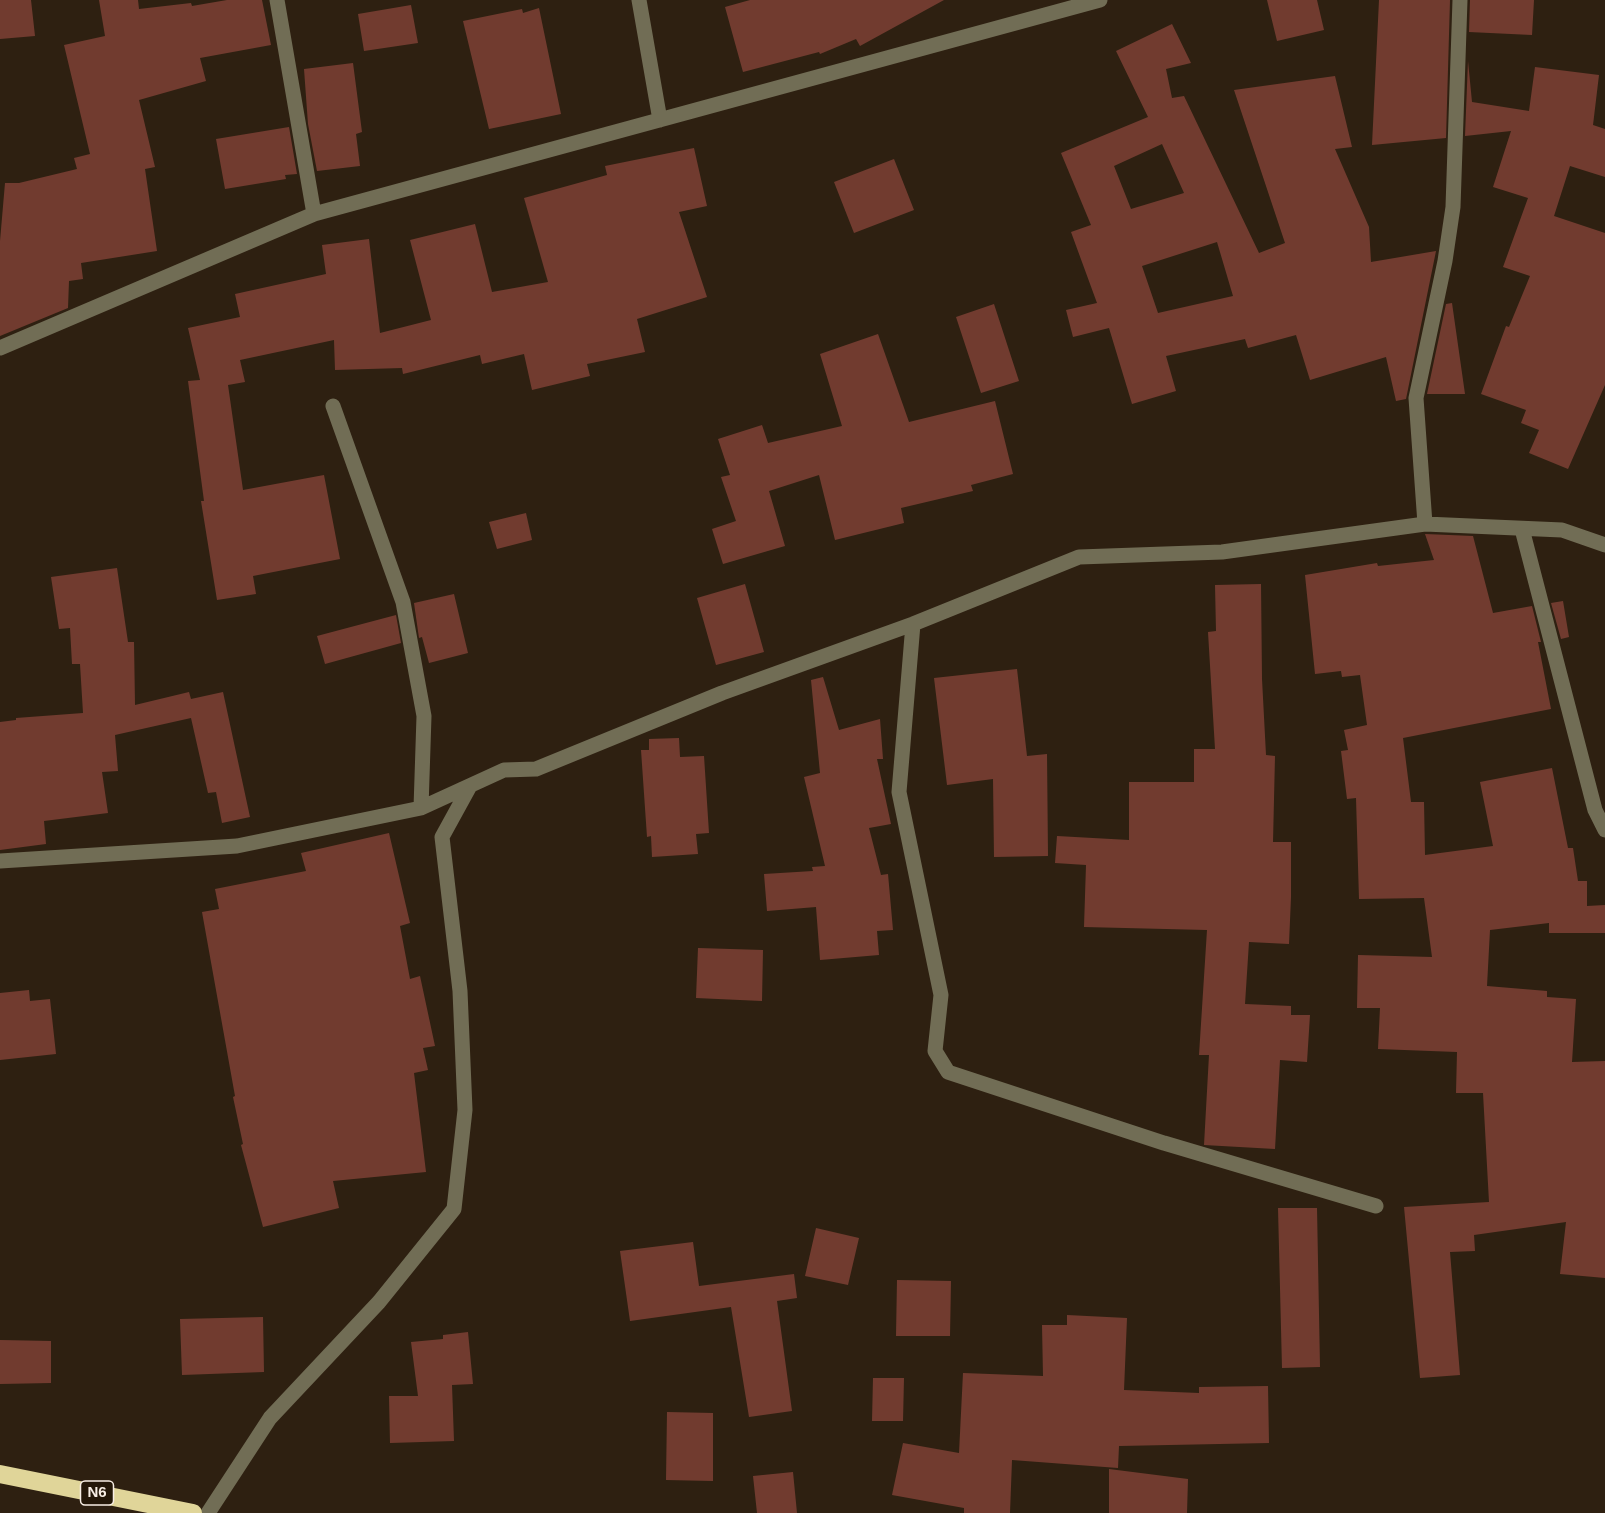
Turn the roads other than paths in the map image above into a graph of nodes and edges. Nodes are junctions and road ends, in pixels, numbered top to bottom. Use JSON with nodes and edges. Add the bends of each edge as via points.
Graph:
{"nodes":[{"id":1,"x":277,"y":0,"type":"edge"},
{"id":2,"x":639,"y":0,"type":"edge"},
{"id":3,"x":1101,"y":0,"type":"edge"},
{"id":4,"x":1460,"y":0,"type":"edge"},
{"id":5,"x":660,"y":120,"type":"junction"},
{"id":6,"x":314,"y":214,"type":"junction"},
{"id":7,"x":0,"y":348,"type":"edge"},
{"id":8,"x":333,"y":406,"type":"dead end"},
{"id":9,"x":1425,"y":524,"type":"junction"},
{"id":10,"x":1522,"y":529,"type":"junction"},
{"id":11,"x":1605,"y":544,"type":"edge"},
{"id":12,"x":913,"y":624,"type":"junction"},
{"id":13,"x":470,"y":786,"type":"junction"},
{"id":14,"x":421,"y":808,"type":"junction"},
{"id":15,"x":1605,"y":831,"type":"edge"},
{"id":16,"x":0,"y":861,"type":"edge"},
{"id":17,"x":1376,"y":1206,"type":"dead end"},
{"id":18,"x":0,"y":1474,"type":"edge"},
{"id":19,"x":193,"y":1513,"type":"edge"},
{"id":20,"x":208,"y":1513,"type":"edge"}],
"edges":[{"from":1,"to":6,"type":"street"},
{"from":2,"to":5,"type":"street"},
{"from":3,"to":5,"type":"street"},
{"from":4,"to":9,"type":"street","via":[[1452,207],[1445,261],[1416,398]]},
{"from":5,"to":6,"type":"street"},
{"from":6,"to":7,"type":"street"},
{"from":8,"to":14,"type":"street","via":[[403,602],[424,716]]},
{"from":9,"to":10,"type":"street"},
{"from":9,"to":12,"type":"street","via":[[1222,552],[1079,557]]},
{"from":10,"to":11,"type":"street","via":[[1562,530]]},
{"from":10,"to":15,"type":"street","via":[[1594,810]]},
{"from":12,"to":13,"type":"street","via":[[722,693],[536,769],[504,770]]},
{"from":12,"to":17,"type":"street","via":[[899,792],[941,995],[935,1051],[948,1072],[1164,1143]]},
{"from":13,"to":14,"type":"street"},
{"from":13,"to":20,"type":"street","via":[[442,837],[459,991],[465,1110],[454,1209],[379,1302],[270,1418]]},
{"from":14,"to":16,"type":"street","via":[[237,846]]},
{"from":18,"to":19,"type":"highway","number":"N6"}]}
